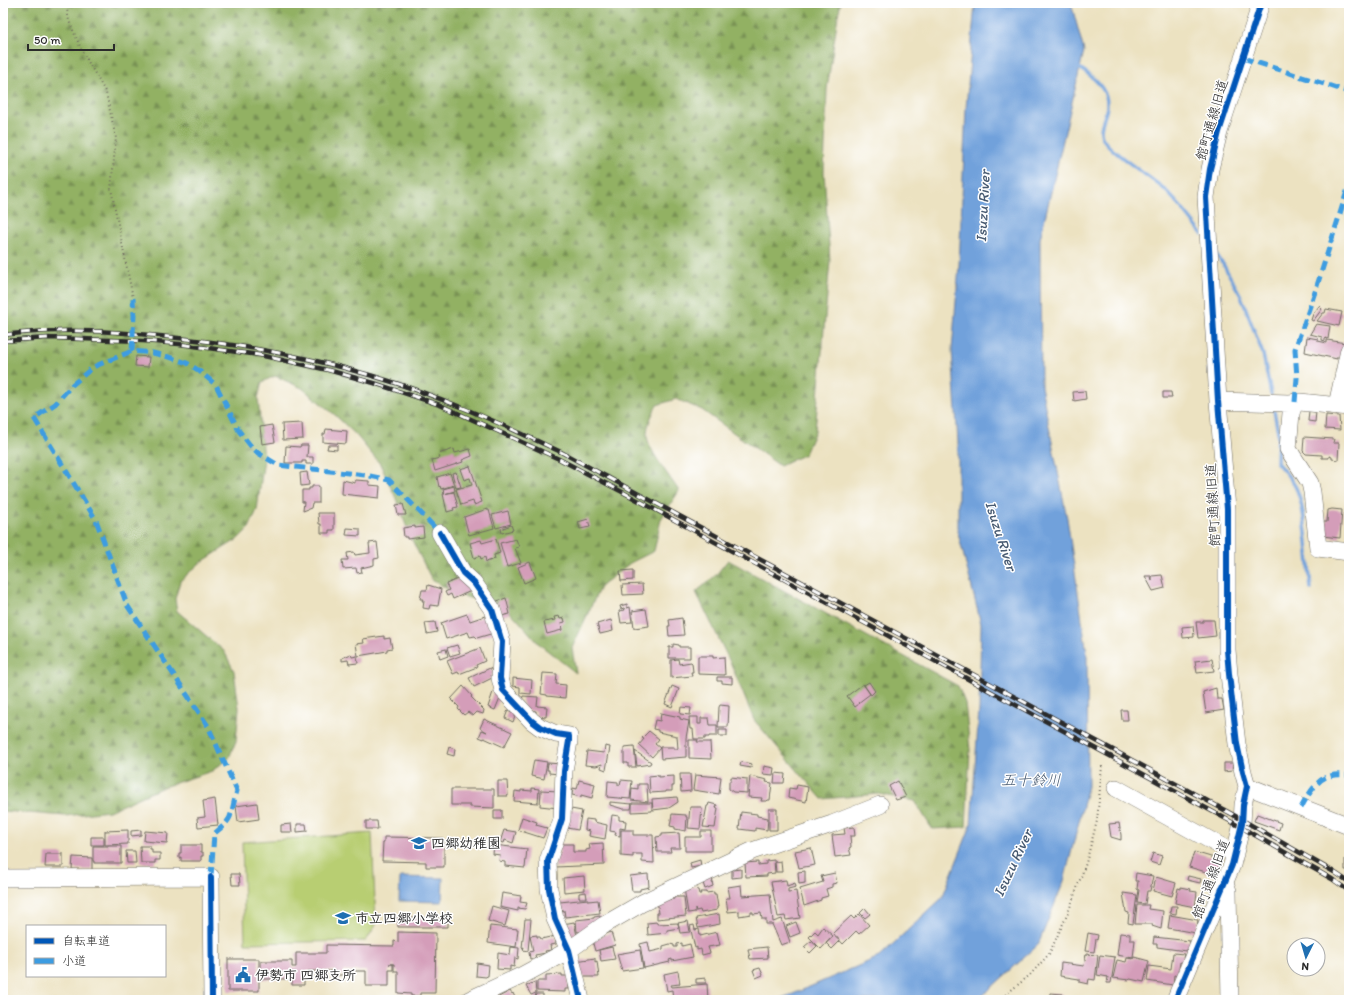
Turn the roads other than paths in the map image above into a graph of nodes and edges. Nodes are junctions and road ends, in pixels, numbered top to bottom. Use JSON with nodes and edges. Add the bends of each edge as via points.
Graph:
{"nodes":[{"id":1,"x":1261,"y":3,"type":"edge"},
{"id":2,"x":1349,"y":350,"type":"edge"},
{"id":3,"x":1218,"y":401,"type":"junction"},
{"id":4,"x":1295,"y":402,"type":"junction"},
{"id":5,"x":1343,"y":406,"type":"edge"},
{"id":6,"x":440,"y":533,"type":"dead end"},
{"id":7,"x":1349,"y":552,"type":"edge"},
{"id":8,"x":1247,"y":786,"type":"junction"},
{"id":9,"x":1116,"y":788,"type":"dead end"},
{"id":10,"x":880,"y":805,"type":"dead end"},
{"id":11,"x":1349,"y":826,"type":"edge"},
{"id":12,"x":1235,"y":854,"type":"junction"},
{"id":13,"x":3,"y":878,"type":"edge"},
{"id":14,"x":1225,"y":883,"type":"junction"},
{"id":15,"x":569,"y":950,"type":"junction"},
{"id":16,"x":212,"y":1000,"type":"edge"},
{"id":17,"x":468,"y":1000,"type":"edge"},
{"id":18,"x":581,"y":1000,"type":"edge"},
{"id":19,"x":1175,"y":1000,"type":"edge"},
{"id":20,"x":1230,"y":1000,"type":"edge"}],
"edges":[{"from":1,"to":3,"type":"street","name":"館町通線旧道","via":[[1219,132],[1208,179],[1206,211]]},
{"from":2,"to":5,"type":"street"},
{"from":3,"to":4,"type":"street"},
{"from":3,"to":8,"type":"street","name":"館町通線旧道","via":[[1227,510],[1227,650],[1238,744]]},
{"from":4,"to":5,"type":"street"},
{"from":4,"to":7,"type":"street","via":[[1291,414],[1288,449],[1310,483],[1318,548]]},
{"from":6,"to":15,"type":"street","via":[[463,573],[474,583],[492,609],[502,642],[500,678],[503,690],[540,727],[568,736],[562,818],[548,861],[554,919]]},
{"from":8,"to":11,"type":"street"},
{"from":8,"to":12,"type":"street","name":"館町通線旧道"},
{"from":9,"to":12,"type":"street"},
{"from":10,"to":15,"type":"street","via":[[832,824],[752,850],[642,903],[604,924]]},
{"from":12,"to":14,"type":"street","name":"館町通線旧道"},
{"from":13,"to":16,"type":"street","via":[[212,877]]},
{"from":14,"to":19,"type":"street","name":"館町通線旧道"},
{"from":14,"to":20,"type":"street","via":[[1228,891]]},
{"from":15,"to":17,"type":"street"},
{"from":15,"to":18,"type":"street"}]}
